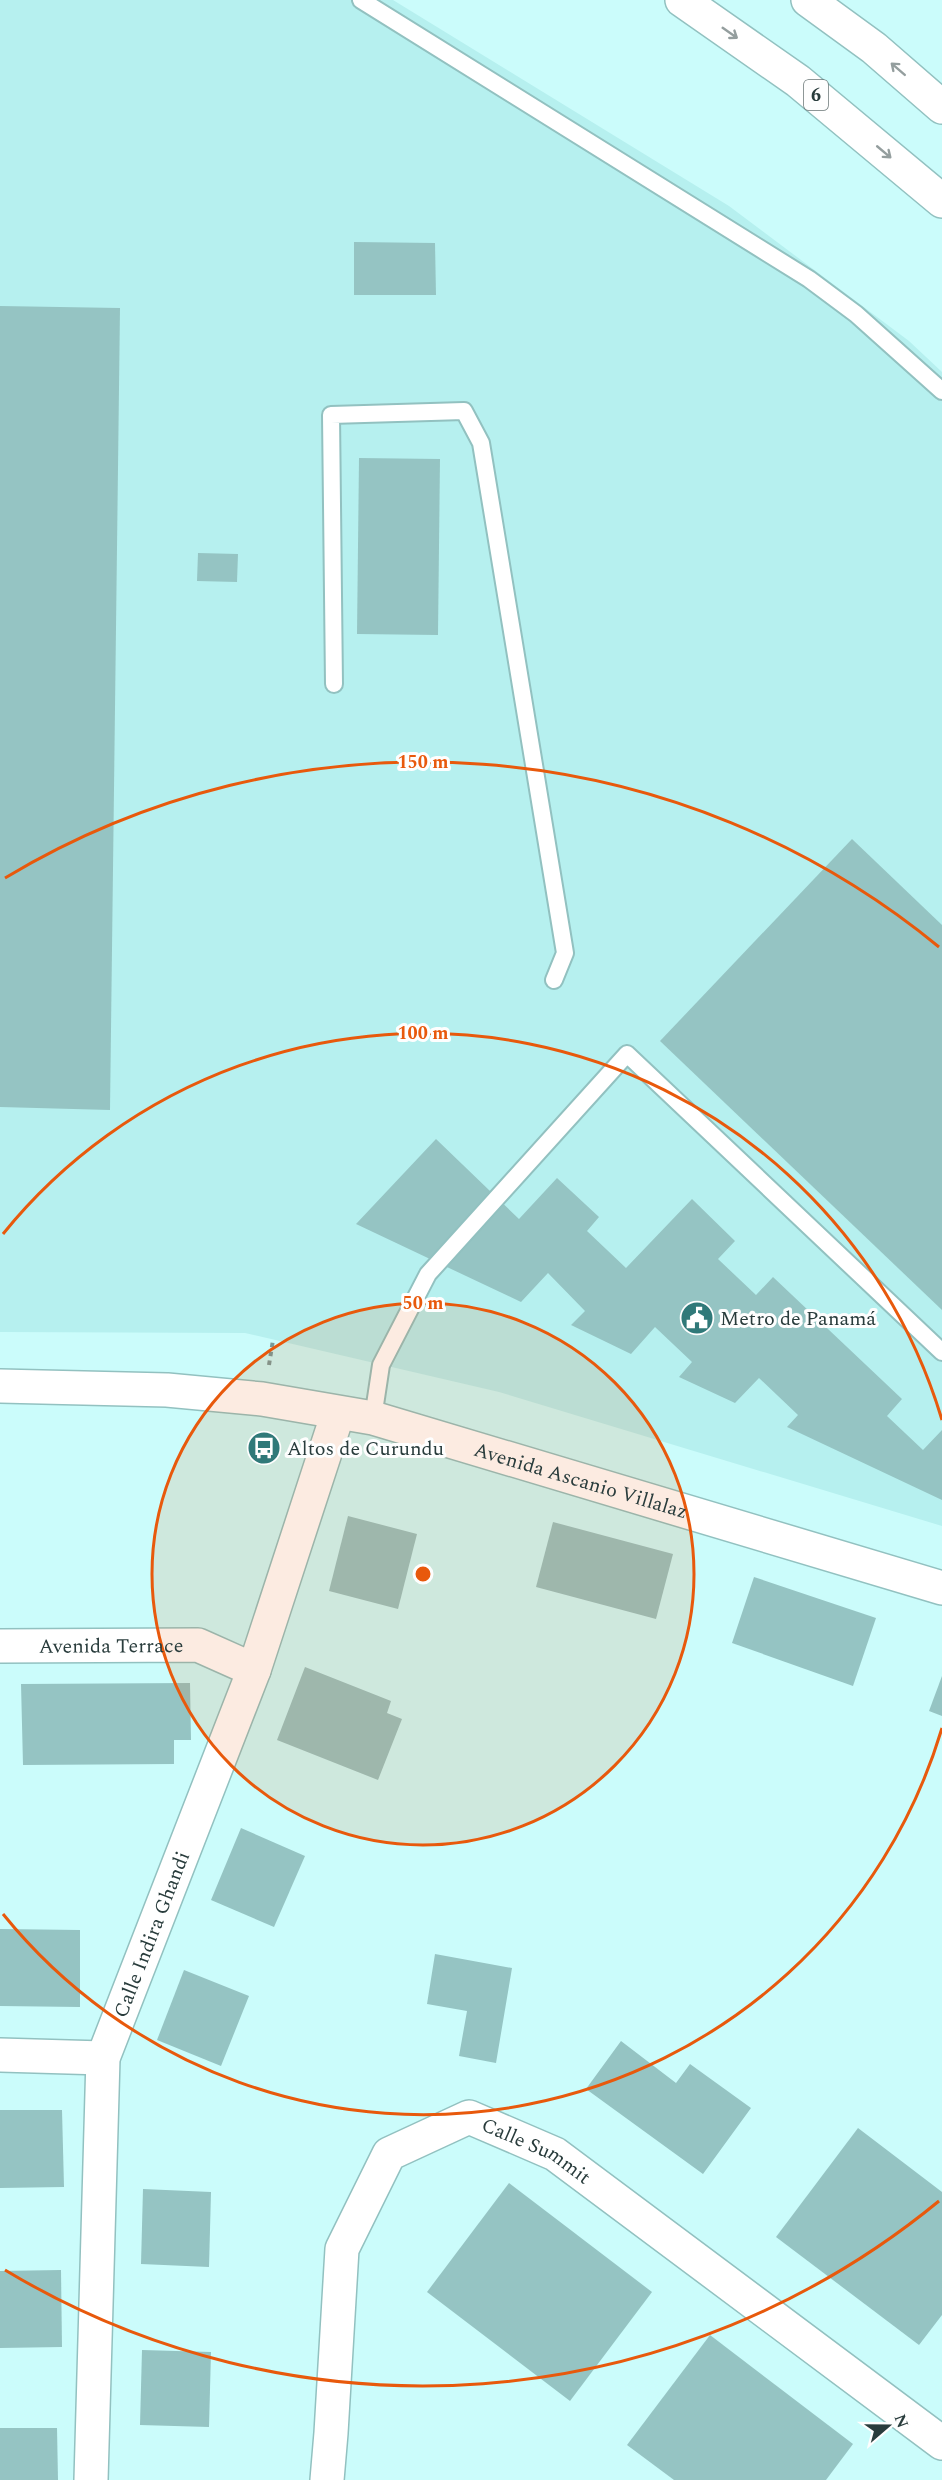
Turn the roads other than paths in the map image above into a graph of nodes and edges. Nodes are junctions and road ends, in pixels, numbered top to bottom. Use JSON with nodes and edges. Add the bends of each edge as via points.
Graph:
{"nodes":[{"id":1,"x":361,"y":0,"type":"edge"},
{"id":2,"x":682,"y":0,"type":"edge"},
{"id":3,"x":808,"y":0,"type":"edge"},
{"id":4,"x":942,"y":107,"type":"edge"},
{"id":5,"x":942,"y":201,"type":"edge"},
{"id":6,"x":942,"y":392,"type":"edge"},
{"id":7,"x":334,"y":684,"type":"dead end"},
{"id":8,"x":554,"y":980,"type":"dead end"},
{"id":9,"x":942,"y":1352,"type":"edge"},
{"id":10,"x":0,"y":1386,"type":"edge"},
{"id":11,"x":338,"y":1413,"type":"junction"},
{"id":12,"x":373,"y":1418,"type":"junction"},
{"id":13,"x":942,"y":1588,"type":"edge"},
{"id":14,"x":0,"y":1646,"type":"edge"},
{"id":15,"x":254,"y":1670,"type":"junction"},
{"id":16,"x":0,"y":2055,"type":"edge"},
{"id":17,"x":103,"y":2058,"type":"junction"},
{"id":18,"x":942,"y":2443,"type":"edge"},
{"id":19,"x":91,"y":2480,"type":"edge"},
{"id":20,"x":327,"y":2480,"type":"edge"}],
"edges":[{"from":1,"to":6,"type":"lane","via":[[808,279],[856,314]]},
{"from":2,"to":5,"type":"main road","number":"6","one_way":true,"via":[[798,81]]},
{"from":4,"to":3,"type":"main road","one_way":true,"via":[[874,48]]},
{"from":7,"to":8,"type":"lane","via":[[331,415],[464,411],[482,443],[565,953]]},
{"from":9,"to":12,"type":"lane","via":[[627,1054],[428,1274],[381,1365]]},
{"from":10,"to":11,"type":"main road","name":"Avenida Ascanio Villalaz","via":[[167,1390],[262,1399]]},
{"from":11,"to":12,"type":"main road","name":"Avenida Ascanio Villalaz"},
{"from":11,"to":15,"type":"main road","name":"Calle Indira Ghandi"},
{"from":12,"to":13,"type":"main road","name":"Avenida Ascanio Villalaz"},
{"from":14,"to":15,"type":"main road","name":"Avenida Terrace","via":[[198,1645]]},
{"from":15,"to":17,"type":"main road","name":"Calle Indira Ghandi"},
{"from":16,"to":17,"type":"main road"},
{"from":17,"to":19,"type":"main road","name":"Calle Indira Ghandi"},
{"from":18,"to":20,"type":"main road","name":"Calle Summit","via":[[555,2154],[469,2117],[389,2154],[342,2249]]}]}
